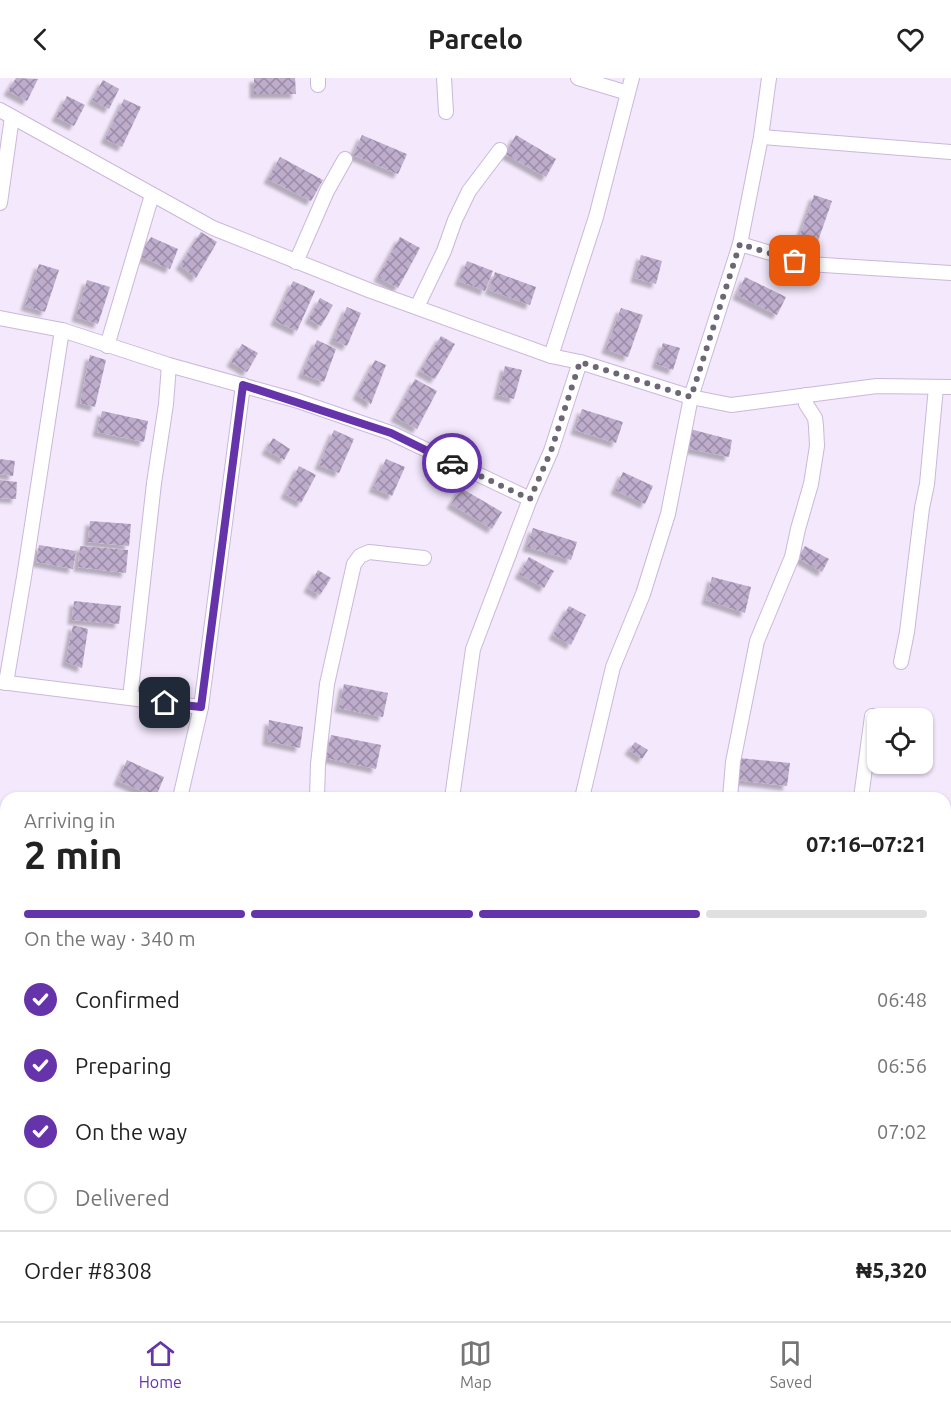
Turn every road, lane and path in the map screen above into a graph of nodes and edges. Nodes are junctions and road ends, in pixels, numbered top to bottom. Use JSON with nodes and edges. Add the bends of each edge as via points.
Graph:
{"nodes":[{"id":1,"x":444,"y":78,"type":"edge"},
{"id":2,"x":578,"y":78,"type":"edge"},
{"id":3,"x":632,"y":78,"type":"edge"},
{"id":4,"x":769,"y":78,"type":"edge"},
{"id":5,"x":628,"y":93,"type":"junction"},
{"id":6,"x":446,"y":112,"type":"dead end"},
{"id":7,"x":6,"y":113,"type":"edge"},
{"id":8,"x":761,"y":137,"type":"junction"},
{"id":9,"x":500,"y":150,"type":"dead end"},
{"id":10,"x":951,"y":152,"type":"edge"},
{"id":11,"x":345,"y":159,"type":"dead end"},
{"id":12,"x":152,"y":195,"type":"junction"},
{"id":13,"x":0,"y":203,"type":"edge"},
{"id":14,"x":740,"y":244,"type":"junction"},
{"id":15,"x":296,"y":262,"type":"junction"},
{"id":16,"x":951,"y":273,"type":"edge"},
{"id":17,"x":417,"y":307,"type":"junction"},
{"id":18,"x":0,"y":318,"type":"edge"},
{"id":19,"x":62,"y":330,"type":"junction"},
{"id":20,"x":107,"y":346,"type":"junction"},
{"id":21,"x":551,"y":356,"type":"junction"},
{"id":22,"x":580,"y":362,"type":"junction"},
{"id":23,"x":169,"y":365,"type":"junction"},
{"id":24,"x":243,"y":385,"type":"junction"},
{"id":25,"x":936,"y":387,"type":"junction"},
{"id":26,"x":951,"y":387,"type":"edge"},
{"id":27,"x":806,"y":395,"type":"junction"},
{"id":28,"x":691,"y":397,"type":"junction"},
{"id":29,"x":530,"y":499,"type":"junction"},
{"id":30,"x":424,"y":558,"type":"dead end"},
{"id":31,"x":901,"y":662,"type":"dead end"},
{"id":32,"x":3,"y":682,"type":"edge"},
{"id":33,"x":130,"y":698,"type":"junction"},
{"id":34,"x":201,"y":707,"type":"junction"},
{"id":35,"x":867,"y":753,"type":"edge"},
{"id":36,"x":181,"y":792,"type":"edge"},
{"id":37,"x":317,"y":792,"type":"edge"},
{"id":38,"x":453,"y":792,"type":"edge"},
{"id":39,"x":583,"y":792,"type":"edge"},
{"id":40,"x":730,"y":792,"type":"edge"},
{"id":41,"x":862,"y":792,"type":"edge"}],
"edges":[{"from":1,"to":6,"type":"street"},
{"from":2,"to":5,"type":"street"},
{"from":3,"to":5,"type":"street"},
{"from":4,"to":8,"type":"street"},
{"from":5,"to":21,"type":"street","via":[[596,217]]},
{"from":7,"to":12,"type":"street"},
{"from":7,"to":13,"type":"street"},
{"from":8,"to":10,"type":"street"},
{"from":8,"to":14,"type":"street"},
{"from":9,"to":17,"type":"street","via":[[469,191]]},
{"from":11,"to":15,"type":"street"},
{"from":12,"to":15,"type":"street","via":[[213,228]]},
{"from":12,"to":20,"type":"street"},
{"from":14,"to":16,"type":"street","via":[[808,264]]},
{"from":14,"to":28,"type":"street"},
{"from":15,"to":17,"type":"street"},
{"from":17,"to":21,"type":"street"},
{"from":18,"to":19,"type":"street"},
{"from":19,"to":20,"type":"street"},
{"from":19,"to":32,"type":"street","via":[[24,577]]},
{"from":20,"to":23,"type":"street"},
{"from":21,"to":22,"type":"street"},
{"from":22,"to":28,"type":"street"},
{"from":22,"to":29,"type":"street","via":[[551,451]]},
{"from":23,"to":24,"type":"street"},
{"from":23,"to":33,"type":"street"},
{"from":24,"to":29,"type":"street","via":[[391,433]]},
{"from":24,"to":34,"type":"street"},
{"from":25,"to":26,"type":"street"},
{"from":25,"to":27,"type":"street","via":[[877,386]]},
{"from":25,"to":31,"type":"street","via":[[927,484]]},
{"from":27,"to":28,"type":"street","via":[[739,405]]},
{"from":27,"to":40,"type":"street","via":[[806,404],[816,418],[812,484],[792,557],[757,641]]},
{"from":28,"to":39,"type":"street","via":[[668,514],[644,594],[613,667]]},
{"from":29,"to":38,"type":"street","via":[[473,649]]},
{"from":30,"to":37,"type":"street","via":[[369,552],[354,564],[327,684]]},
{"from":32,"to":33,"type":"street"},
{"from":33,"to":34,"type":"street"},
{"from":34,"to":36,"type":"street"},
{"from":35,"to":41,"type":"street"}]}
